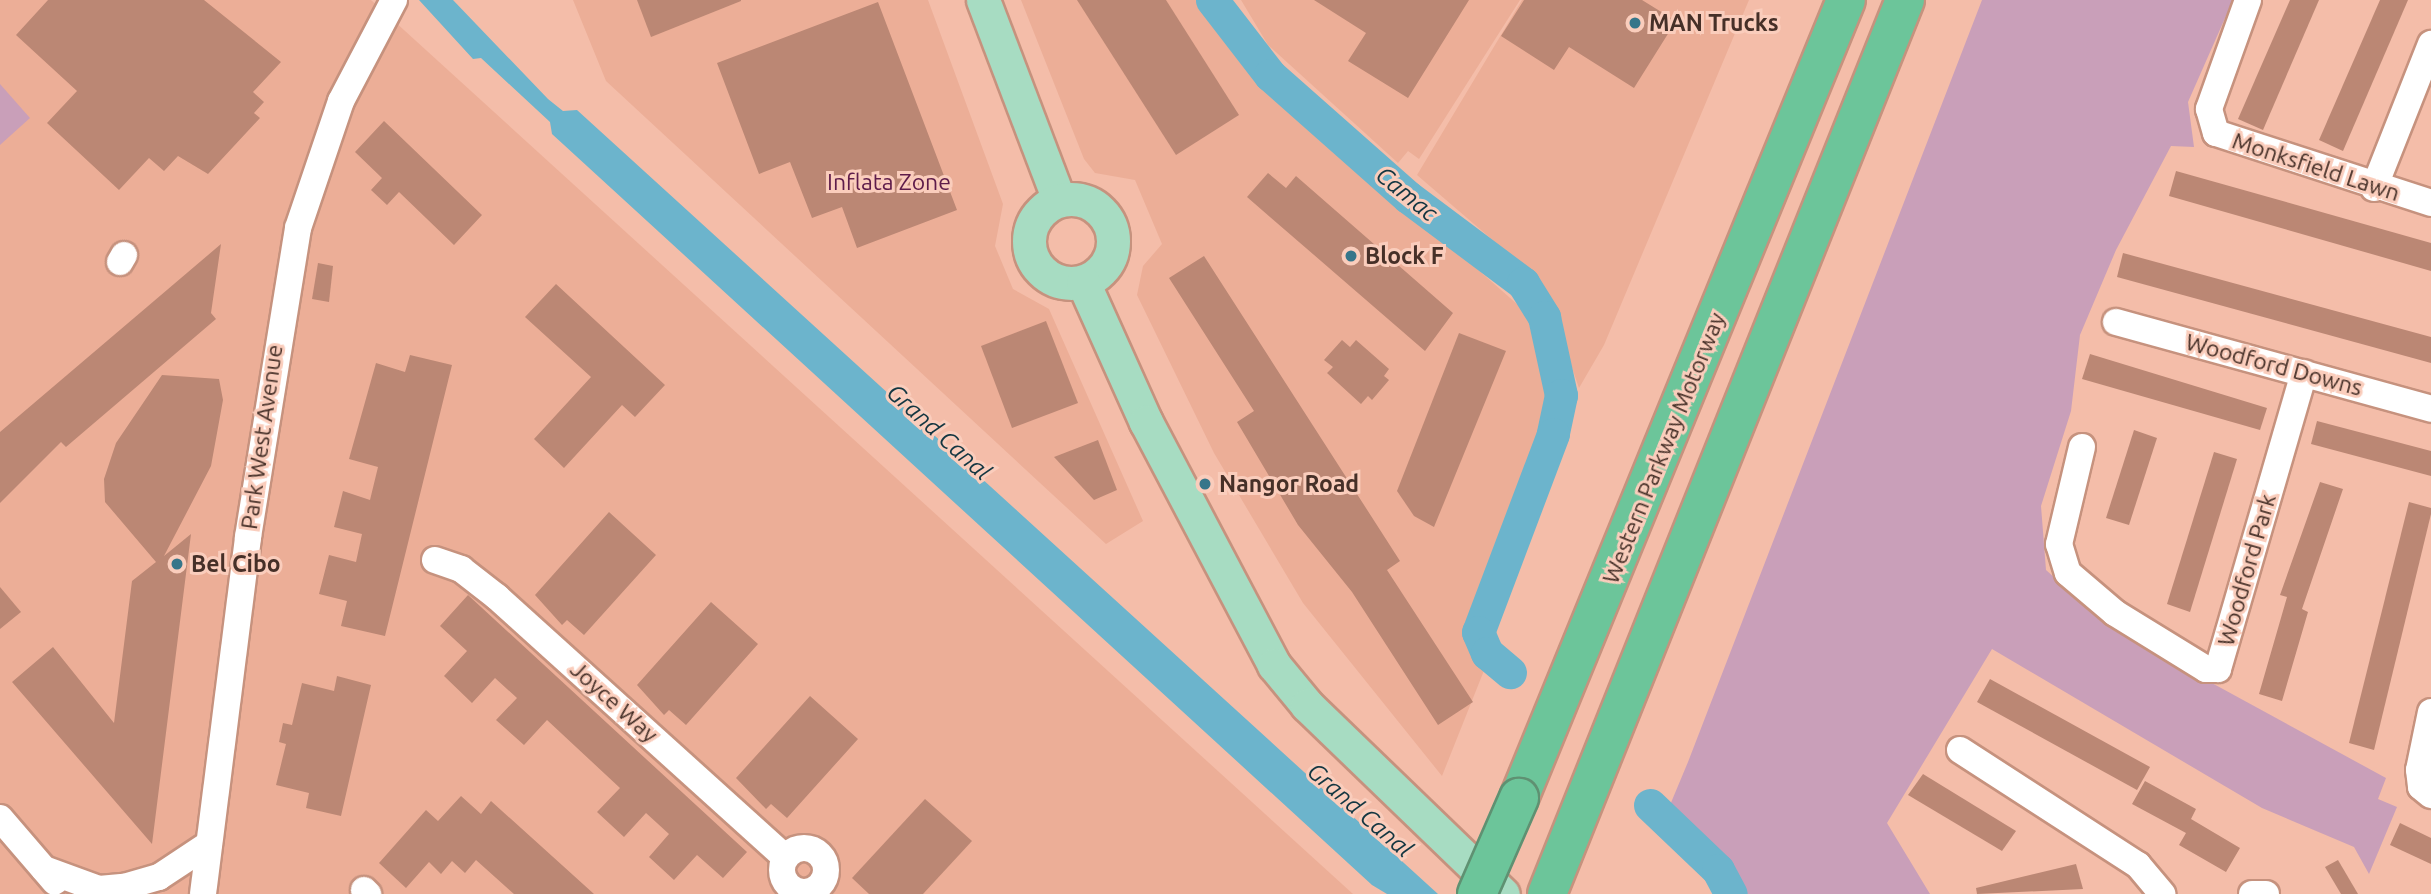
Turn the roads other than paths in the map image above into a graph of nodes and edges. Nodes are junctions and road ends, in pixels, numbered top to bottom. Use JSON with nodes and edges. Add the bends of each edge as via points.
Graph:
{"nodes":[{"id":1,"x":983,"y":0,"type":"edge"},
{"id":2,"x":1846,"y":0,"type":"edge"},
{"id":3,"x":1905,"y":0,"type":"edge"},
{"id":4,"x":2248,"y":0,"type":"edge"},
{"id":5,"x":389,"y":8,"type":"edge"},
{"id":6,"x":2431,"y":44,"type":"edge"},
{"id":7,"x":2374,"y":188,"type":"junction"},
{"id":8,"x":1059,"y":200,"type":"junction"},
{"id":9,"x":2431,"y":203,"type":"edge"},
{"id":10,"x":1083,"y":282,"type":"junction"},
{"id":11,"x":2116,"y":322,"type":"dead end"},
{"id":12,"x":2304,"y":373,"type":"junction"},
{"id":13,"x":2431,"y":409,"type":"edge"},
{"id":14,"x":2082,"y":447,"type":"dead end"},
{"id":15,"x":435,"y":560,"type":"dead end"},
{"id":16,"x":2431,"y":712,"type":"edge"},
{"id":17,"x":1960,"y":750,"type":"dead end"},
{"id":18,"x":2431,"y":795,"type":"edge"},
{"id":19,"x":0,"y":818,"type":"edge"},
{"id":20,"x":209,"y":844,"type":"junction"},
{"id":21,"x":44,"y":869,"type":"junction"},
{"id":22,"x":779,"y":874,"type":"edge"},
{"id":23,"x":1553,"y":878,"type":"edge"},
{"id":24,"x":812,"y":891,"type":"edge"},
{"id":25,"x":66,"y":894,"type":"edge"},
{"id":26,"x":202,"y":894,"type":"edge"},
{"id":27,"x":1478,"y":894,"type":"edge"},
{"id":28,"x":1503,"y":894,"type":"edge"},
{"id":29,"x":2162,"y":894,"type":"edge"},
{"id":30,"x":2252,"y":894,"type":"edge"},
{"id":31,"x":2266,"y":894,"type":"edge"}],
"edges":[{"from":1,"to":8,"type":"main road"},
{"from":2,"to":27,"type":"highway","name":"Western Parkway Motorway","bridge":true},
{"from":3,"to":23,"type":"highway"},
{"from":4,"to":7,"type":"street","name":"Monksfield Lawn","via":[[2209,108],[2216,133]]},
{"from":5,"to":20,"type":"street","name":"Park West Avenue","via":[[341,101],[298,228],[246,550]]},
{"from":6,"to":7,"type":"street"},
{"from":7,"to":9,"type":"street","name":"Monksfield Lawn"},
{"from":8,"to":10,"type":"main road","via":[[1088,202],[1109,223],[1109,258]]},
{"from":8,"to":10,"type":"main road","via":[[1031,227],[1031,254],[1057,281]]},
{"from":10,"to":28,"type":"main road","via":[[1146,422],[1274,665],[1307,705]]},
{"from":11,"to":12,"type":"street","name":"Woodford Downs"},
{"from":12,"to":13,"type":"street","name":"Woodford Downs"},
{"from":12,"to":14,"type":"street","name":"Woodford Park","via":[[2218,669],[2206,669],[2115,613],[2068,573],[2059,544]]},
{"from":15,"to":22,"type":"street","name":"Joyce Way","via":[[461,569],[497,597]]},
{"from":16,"to":18,"type":"street","via":[[2419,766],[2421,787]]},
{"from":17,"to":29,"type":"street","via":[[2138,865]]},
{"from":19,"to":21,"type":"street"},
{"from":20,"to":21,"type":"street","via":[[159,877],[124,887],[99,889]]},
{"from":20,"to":26,"type":"street","name":"Park West Avenue"},
{"from":21,"to":25,"type":"street"},
{"from":22,"to":24,"type":"street","name":"Joyce Way"},
{"from":22,"to":24,"type":"street","via":[[796,848],[817,852],[826,864]]},
{"from":30,"to":31,"type":"street"}]}
